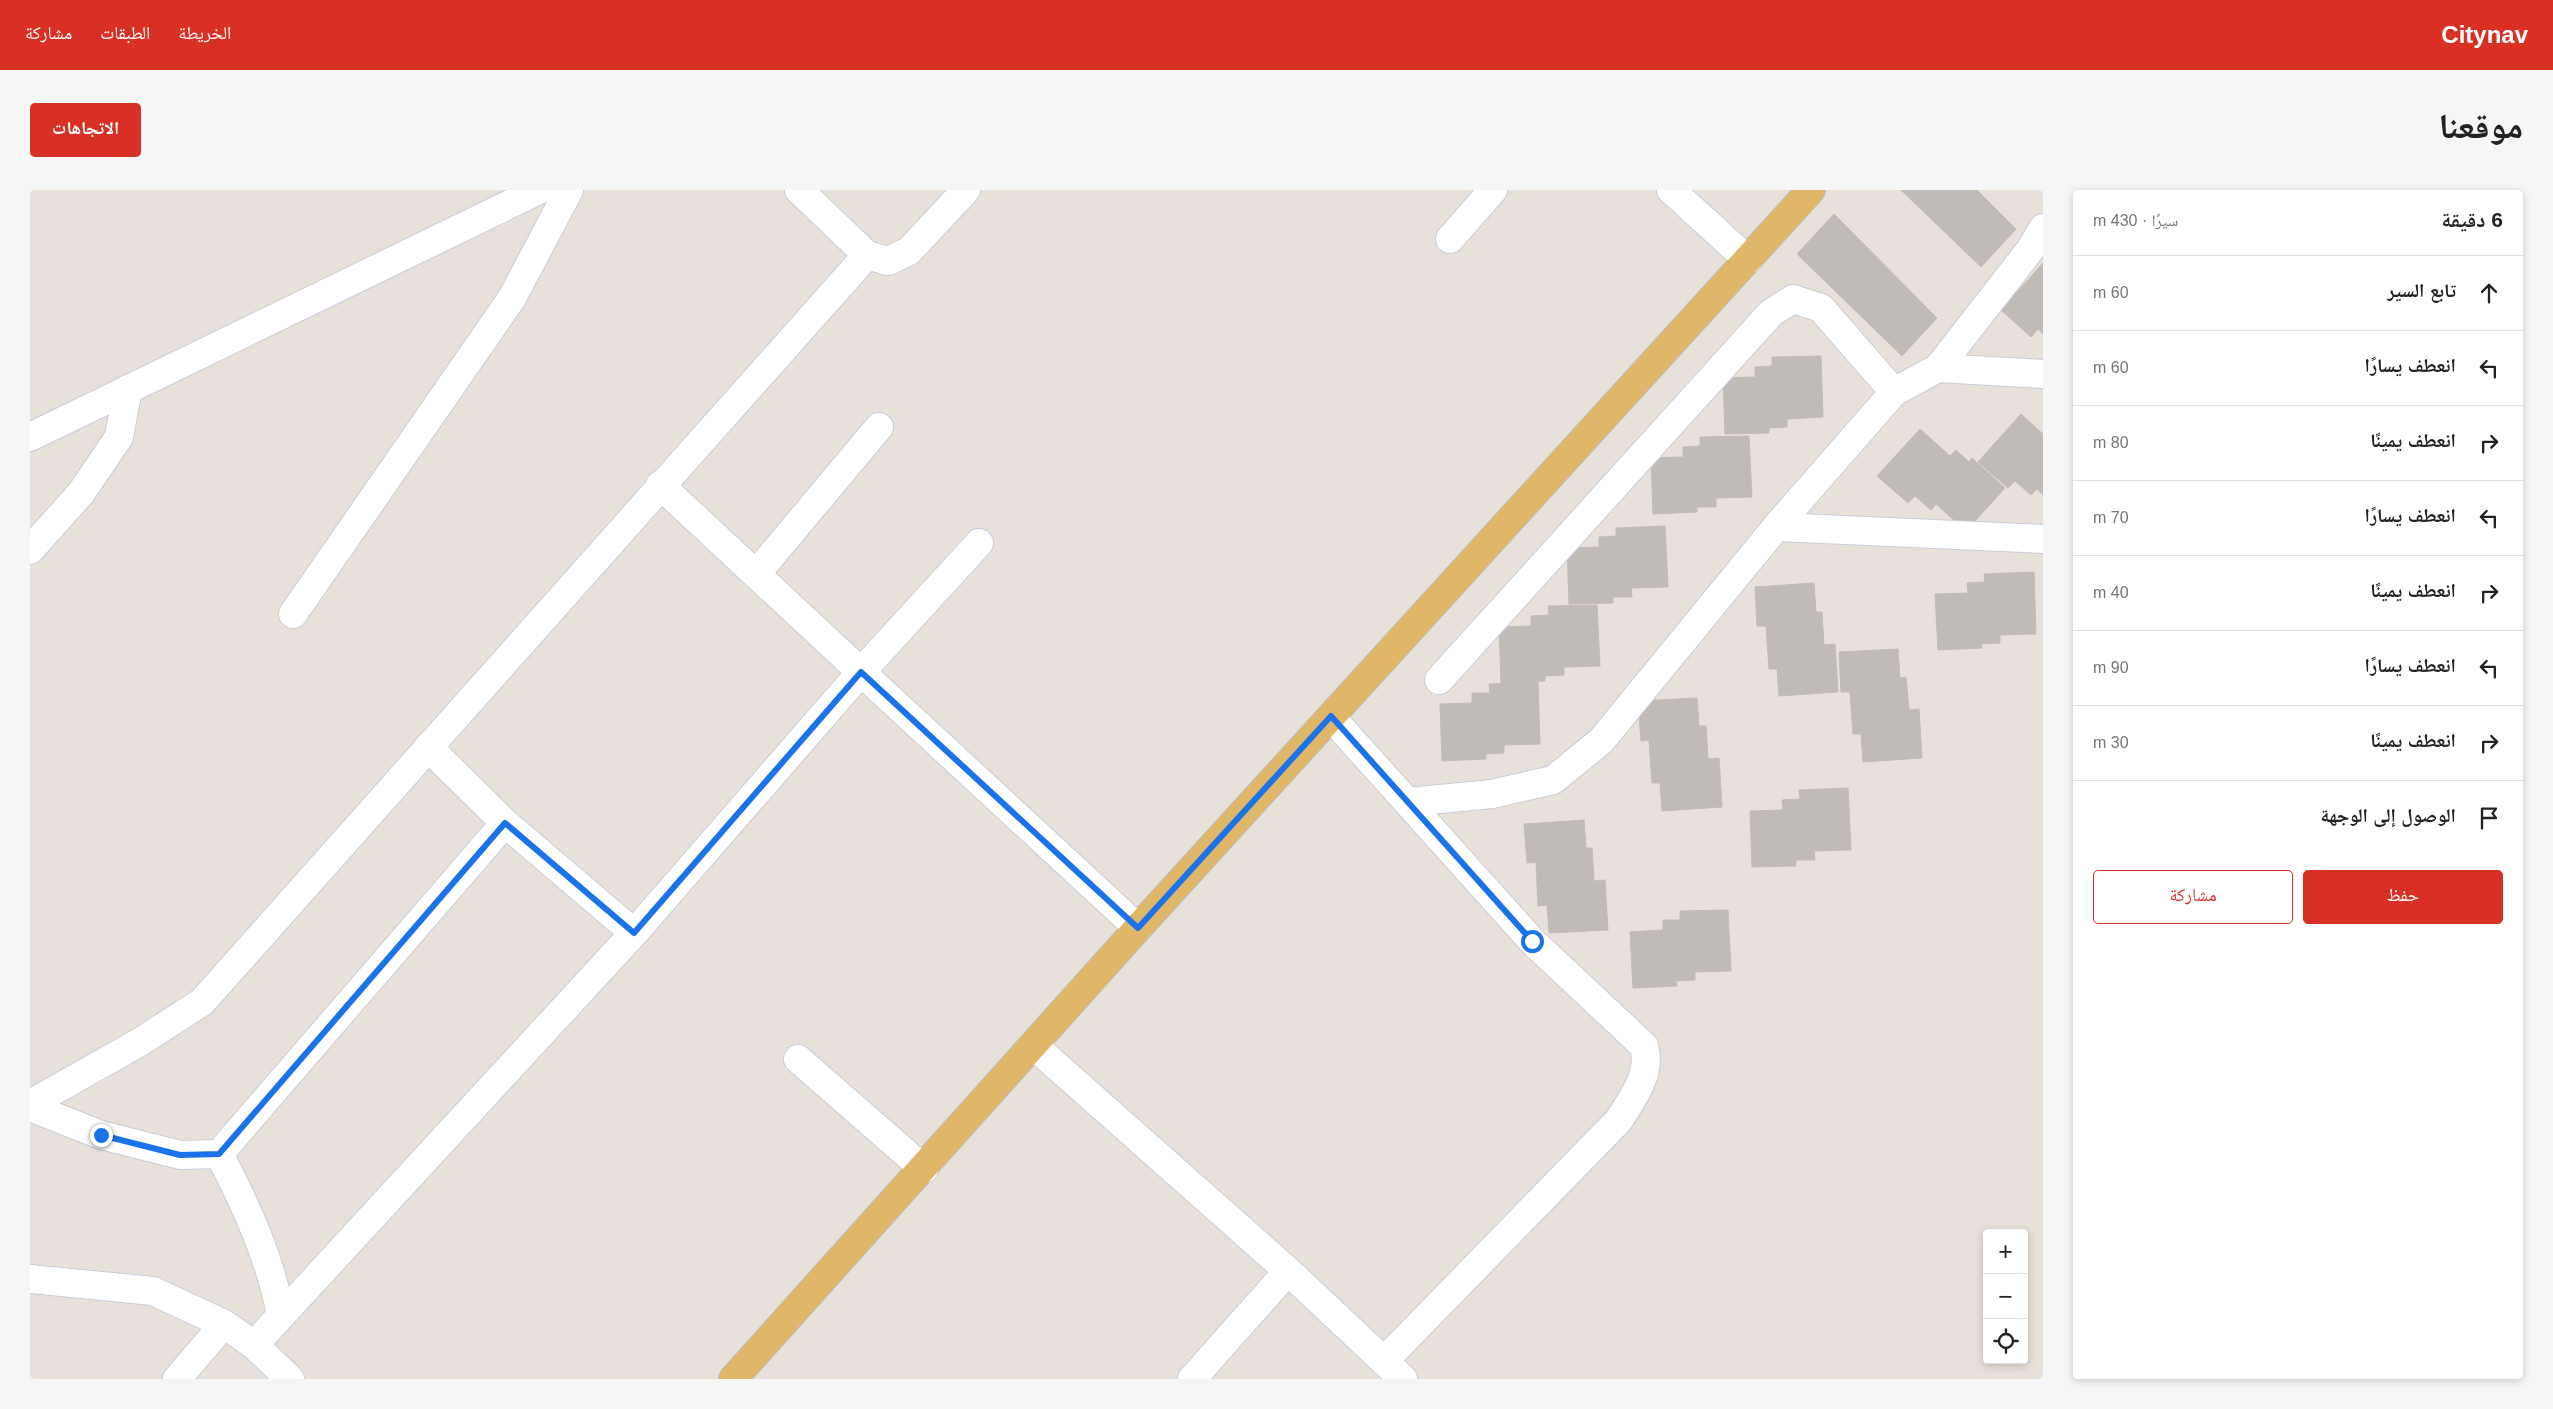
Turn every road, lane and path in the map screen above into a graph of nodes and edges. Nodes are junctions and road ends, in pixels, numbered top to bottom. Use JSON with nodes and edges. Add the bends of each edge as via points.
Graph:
{"nodes":[{"id":1,"x":539,"y":190,"type":"edge"},
{"id":2,"x":569,"y":190,"type":"edge"},
{"id":3,"x":799,"y":190,"type":"edge"},
{"id":4,"x":966,"y":190,"type":"edge"},
{"id":5,"x":1493,"y":190,"type":"edge"},
{"id":6,"x":1671,"y":190,"type":"edge"},
{"id":7,"x":1811,"y":190,"type":"edge"},
{"id":8,"x":2043,"y":228,"type":"edge"},
{"id":9,"x":1450,"y":239,"type":"dead end"},
{"id":10,"x":866,"y":255,"type":"junction"},
{"id":11,"x":1748,"y":260,"type":"junction"},
{"id":12,"x":1938,"y":368,"type":"junction"},
{"id":13,"x":2043,"y":374,"type":"edge"},
{"id":14,"x":128,"y":389,"type":"junction"},
{"id":15,"x":1894,"y":392,"type":"junction"},
{"id":16,"x":879,"y":427,"type":"dead end"},
{"id":17,"x":30,"y":437,"type":"edge"},
{"id":18,"x":660,"y":485,"type":"junction"},
{"id":19,"x":1776,"y":526,"type":"junction"},
{"id":20,"x":2043,"y":539,"type":"edge"},
{"id":21,"x":979,"y":543,"type":"dead end"},
{"id":22,"x":30,"y":550,"type":"edge"},
{"id":23,"x":756,"y":574,"type":"junction"},
{"id":24,"x":293,"y":614,"type":"dead end"},
{"id":25,"x":861,"y":672,"type":"junction"},
{"id":26,"x":1439,"y":680,"type":"dead end"},
{"id":27,"x":1331,"y":716,"type":"junction"},
{"id":28,"x":428,"y":747,"type":"junction"},
{"id":29,"x":1409,"y":802,"type":"junction"},
{"id":30,"x":505,"y":823,"type":"junction"},
{"id":31,"x":1138,"y":928,"type":"junction"},
{"id":32,"x":634,"y":933,"type":"junction"},
{"id":33,"x":1033,"y":1045,"type":"junction"},
{"id":34,"x":798,"y":1059,"type":"dead end"},
{"id":35,"x":30,"y":1106,"type":"edge"},
{"id":36,"x":219,"y":1154,"type":"junction"},
{"id":37,"x":924,"y":1169,"type":"junction"},
{"id":38,"x":1288,"y":1271,"type":"junction"},
{"id":39,"x":30,"y":1279,"type":"edge"},
{"id":40,"x":282,"y":1315,"type":"junction"},
{"id":41,"x":224,"y":1324,"type":"junction"},
{"id":42,"x":254,"y":1345,"type":"junction"},
{"id":43,"x":1393,"y":1370,"type":"edge"},
{"id":44,"x":177,"y":1379,"type":"edge"},
{"id":45,"x":290,"y":1379,"type":"edge"},
{"id":46,"x":733,"y":1379,"type":"edge"},
{"id":47,"x":1192,"y":1379,"type":"edge"}],
"edges":[{"from":1,"to":14,"type":"street"},
{"from":2,"to":24,"type":"street","via":[[512,298]]},
{"from":3,"to":10,"type":"street"},
{"from":4,"to":10,"type":"street","via":[[909,251],[888,261]]},
{"from":5,"to":9,"type":"street"},
{"from":6,"to":11,"type":"street"},
{"from":7,"to":11,"type":"main road"},
{"from":8,"to":12,"type":"street","via":[[2030,250]]},
{"from":10,"to":18,"type":"street"},
{"from":11,"to":27,"type":"main road"},
{"from":12,"to":13,"type":"street"},
{"from":12,"to":15,"type":"street"},
{"from":14,"to":17,"type":"street"},
{"from":14,"to":22,"type":"street","via":[[119,437],[81,493]]},
{"from":15,"to":19,"type":"street"},
{"from":15,"to":26,"type":"street","via":[[1821,308],[1793,300],[1771,313]]},
{"from":16,"to":23,"type":"street"},
{"from":18,"to":23,"type":"street"},
{"from":18,"to":28,"type":"street"},
{"from":19,"to":20,"type":"street"},
{"from":19,"to":29,"type":"street","via":[[1601,741],[1553,780],[1492,794]]},
{"from":21,"to":25,"type":"street"},
{"from":23,"to":25,"type":"street"},
{"from":25,"to":31,"type":"street"},
{"from":25,"to":32,"type":"street"},
{"from":27,"to":29,"type":"street"},
{"from":27,"to":31,"type":"main road"},
{"from":28,"to":30,"type":"street"},
{"from":28,"to":35,"type":"street","via":[[202,1002]]},
{"from":29,"to":43,"type":"street","via":[[1532,941],[1644,1046],[1648,1060],[1642,1082],[1619,1120]]},
{"from":30,"to":32,"type":"street"},
{"from":30,"to":36,"type":"street"},
{"from":31,"to":33,"type":"main road"},
{"from":32,"to":40,"type":"street"},
{"from":33,"to":37,"type":"main road"},
{"from":33,"to":38,"type":"street"},
{"from":34,"to":37,"type":"street"},
{"from":35,"to":36,"type":"street","via":[[101,1135],[180,1155]]},
{"from":36,"to":40,"type":"street","via":[[247,1210],[274,1279]]},
{"from":37,"to":46,"type":"main road"},
{"from":38,"to":43,"type":"street"},
{"from":38,"to":47,"type":"street"},
{"from":39,"to":41,"type":"street","via":[[153,1290]]},
{"from":40,"to":42,"type":"street"},
{"from":41,"to":42,"type":"street"},
{"from":41,"to":44,"type":"street"},
{"from":42,"to":45,"type":"street"}]}
